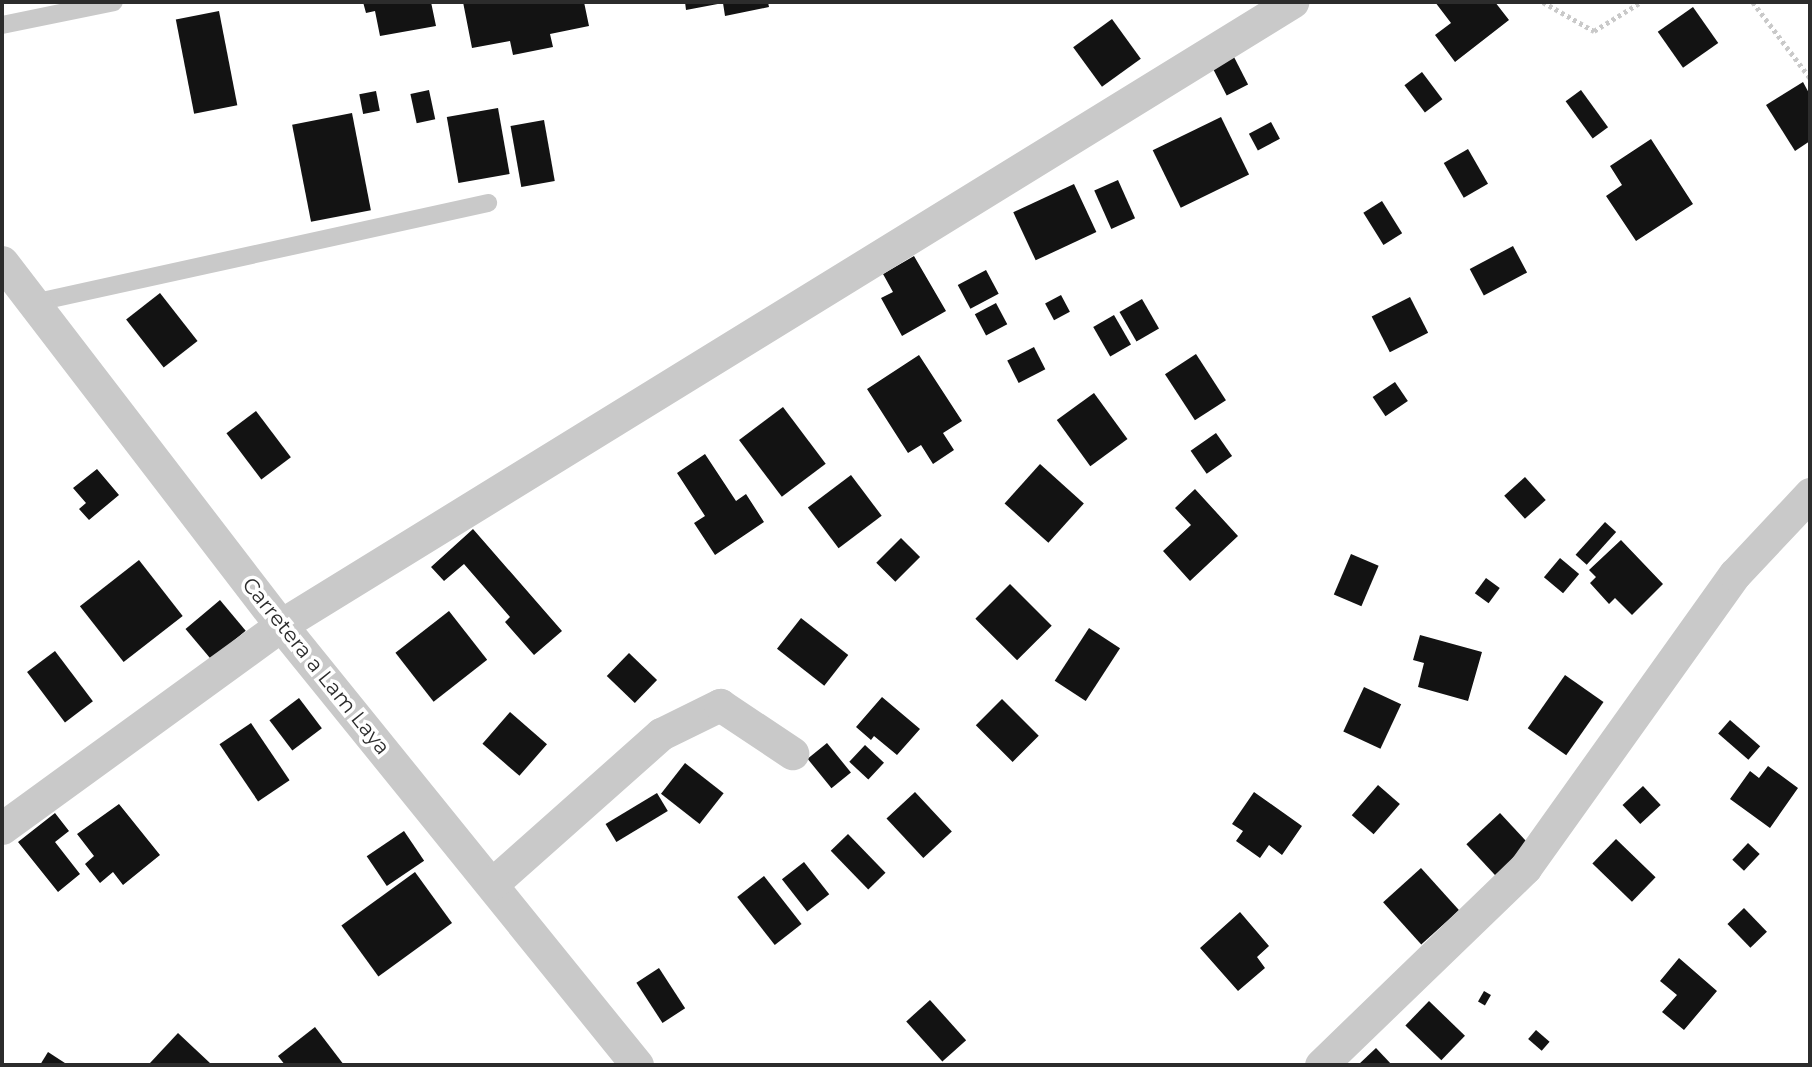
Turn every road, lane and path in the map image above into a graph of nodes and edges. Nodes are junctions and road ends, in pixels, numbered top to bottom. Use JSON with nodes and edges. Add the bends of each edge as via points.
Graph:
{"nodes":[{"id":1,"x":114,"y":2,"type":"edge"},
{"id":2,"x":1292,"y":2,"type":"edge"},
{"id":3,"x":1543,"y":2,"type":"edge"},
{"id":4,"x":1641,"y":2,"type":"edge"},
{"id":5,"x":1753,"y":2,"type":"edge"},
{"id":6,"x":2,"y":25,"type":"edge"},
{"id":7,"x":1810,"y":78,"type":"edge"},
{"id":8,"x":488,"y":203,"type":"dead end"},
{"id":9,"x":2,"y":262,"type":"edge"},
{"id":10,"x":33,"y":303,"type":"junction"},
{"id":11,"x":1810,"y":494,"type":"edge"},
{"id":12,"x":281,"y":625,"type":"junction"},
{"id":13,"x":792,"y":753,"type":"dead end"},
{"id":14,"x":2,"y":828,"type":"edge"},
{"id":15,"x":492,"y":884,"type":"junction"},
{"id":16,"x":637,"y":1065,"type":"edge"},
{"id":17,"x":1321,"y":1065,"type":"edge"}],
"edges":[{"from":1,"to":6,"type":"lane"},
{"from":2,"to":12,"type":"street"},
{"from":3,"to":4,"type":"path","via":[[1594,31]]},
{"from":5,"to":7,"type":"path"},
{"from":8,"to":10,"type":"lane"},
{"from":9,"to":10,"type":"street","name":"Carretera a Lam Laya"},
{"from":10,"to":12,"type":"street","name":"Carretera a Lam Laya"},
{"from":11,"to":17,"type":"street","via":[[1735,574],[1525,868]]},
{"from":12,"to":14,"type":"street"},
{"from":12,"to":15,"type":"street","name":"Carretera a Lam Laya"},
{"from":13,"to":15,"type":"street","via":[[720,705],[661,734]]},
{"from":15,"to":16,"type":"street","name":"Carretera a Lam Laya"}]}
